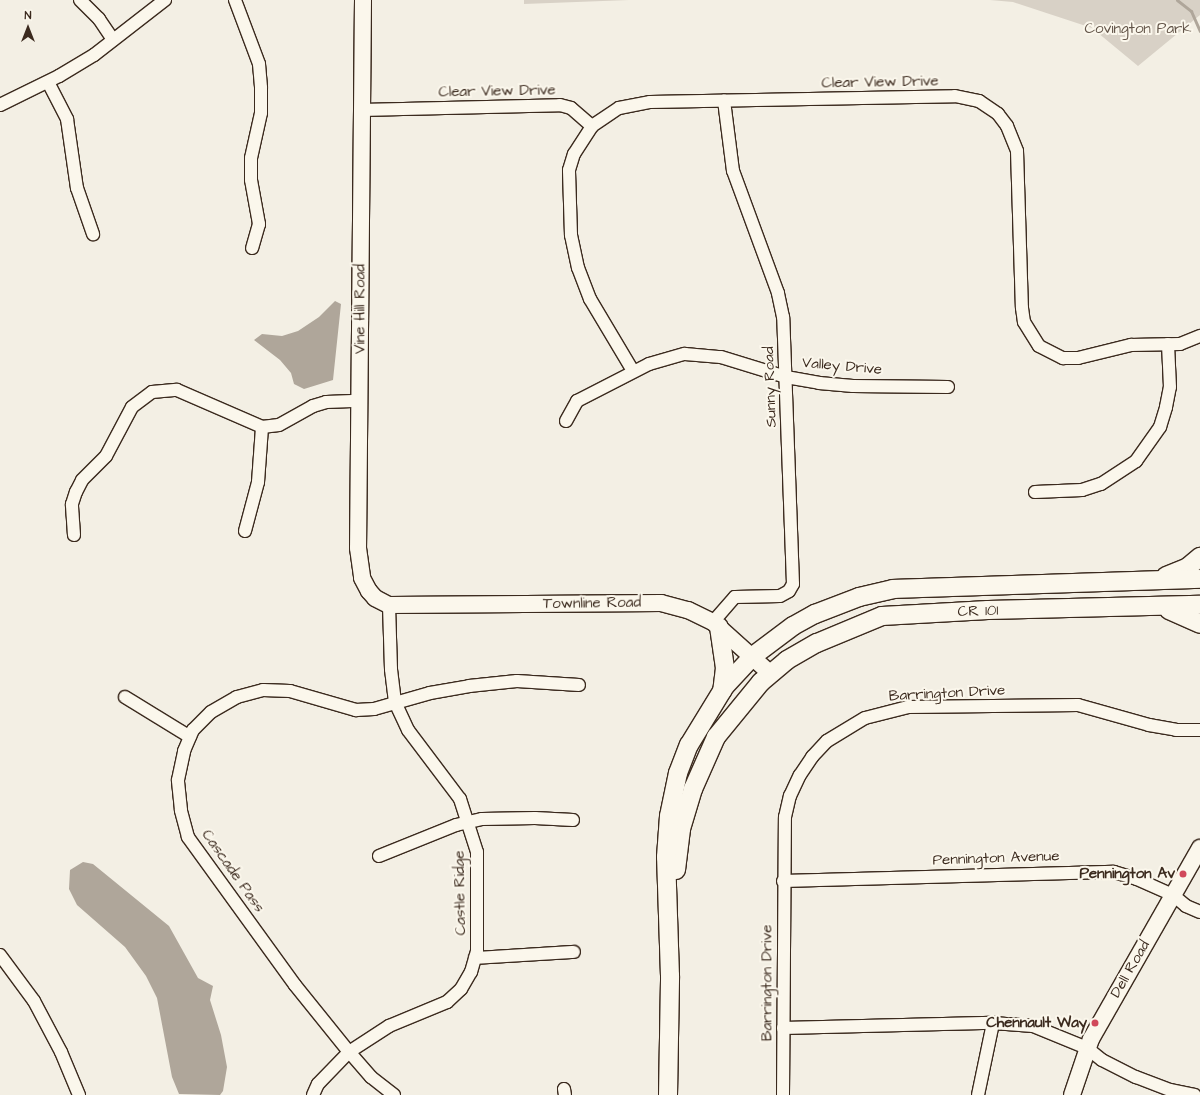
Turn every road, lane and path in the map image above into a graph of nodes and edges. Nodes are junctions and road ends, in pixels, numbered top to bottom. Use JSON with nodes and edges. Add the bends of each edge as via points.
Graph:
{"nodes":[{"id":1,"x":80,"y":0,"type":"edge"},
{"id":2,"x":165,"y":0,"type":"edge"},
{"id":3,"x":235,"y":0,"type":"edge"},
{"id":4,"x":362,"y":0,"type":"edge"},
{"id":5,"x":114,"y":40,"type":"junction"},
{"id":6,"x":48,"y":82,"type":"junction"},
{"id":7,"x":724,"y":101,"type":"junction"},
{"id":8,"x":0,"y":105,"type":"edge"},
{"id":9,"x":361,"y":110,"type":"junction"},
{"id":10,"x":592,"y":126,"type":"junction"},
{"id":11,"x":93,"y":234,"type":"dead end"},
{"id":12,"x":252,"y":248,"type":"dead end"},
{"id":13,"x":1200,"y":336,"type":"edge"},
{"id":14,"x":1168,"y":344,"type":"junction"},
{"id":15,"x":633,"y":371,"type":"junction"},
{"id":16,"x":786,"y":377,"type":"junction"},
{"id":17,"x":948,"y":387,"type":"dead end"},
{"id":18,"x":359,"y":401,"type":"junction"},
{"id":19,"x":566,"y":421,"type":"dead end"},
{"id":20,"x":262,"y":426,"type":"junction"},
{"id":21,"x":1034,"y":492,"type":"dead end"},
{"id":22,"x":245,"y":531,"type":"dead end"},
{"id":23,"x":74,"y":535,"type":"dead end"},
{"id":24,"x":1200,"y":557,"type":"edge"},
{"id":25,"x":1200,"y":579,"type":"edge"},
{"id":26,"x":1150,"y":580,"type":"junction"},
{"id":27,"x":389,"y":605,"type":"junction"},
{"id":28,"x":1200,"y":605,"type":"edge"},
{"id":29,"x":1140,"y":606,"type":"junction"},
{"id":30,"x":716,"y":624,"type":"junction"},
{"id":31,"x":1200,"y":624,"type":"edge"},
{"id":32,"x":753,"y":656,"type":"junction"},
{"id":33,"x":771,"y":674,"type":"junction"},
{"id":34,"x":579,"y":685,"type":"dead end"},
{"id":35,"x":722,"y":692,"type":"junction"},
{"id":36,"x":125,"y":697,"type":"dead end"},
{"id":37,"x":395,"y":702,"type":"junction"},
{"id":38,"x":1200,"y":730,"type":"edge"},
{"id":39,"x":190,"y":737,"type":"junction"},
{"id":40,"x":573,"y":820,"type":"dead end"},
{"id":41,"x":469,"y":822,"type":"junction"},
{"id":42,"x":1200,"y":848,"type":"edge"},
{"id":43,"x":379,"y":856,"type":"dead end"},
{"id":44,"x":783,"y":881,"type":"junction"},
{"id":45,"x":1173,"y":895,"type":"junction"},
{"id":46,"x":1200,"y":912,"type":"edge"},
{"id":47,"x":574,"y":952,"type":"dead end"},
{"id":48,"x":0,"y":955,"type":"edge"},
{"id":49,"x":475,"y":958,"type":"junction"},
{"id":50,"x":670,"y":976,"type":"junction"},
{"id":51,"x":993,"y":1023,"type":"junction"},
{"id":52,"x":783,"y":1028,"type":"junction"},
{"id":53,"x":1087,"y":1048,"type":"junction"},
{"id":54,"x":349,"y":1052,"type":"junction"},
{"id":55,"x":79,"y":1095,"type":"edge"},
{"id":56,"x":313,"y":1095,"type":"edge"},
{"id":57,"x":394,"y":1095,"type":"edge"},
{"id":58,"x":668,"y":1095,"type":"edge"},
{"id":59,"x":783,"y":1095,"type":"edge"},
{"id":60,"x":978,"y":1095,"type":"edge"},
{"id":61,"x":1072,"y":1095,"type":"edge"},
{"id":62,"x":1195,"y":1095,"type":"edge"}],
"edges":[{"from":1,"to":5,"type":"street","via":[[99,18]]},
{"from":2,"to":5,"type":"street"},
{"from":3,"to":12,"type":"street","via":[[259,64],[261,88],[261,113],[251,158],[251,180],[259,224]]},
{"from":4,"to":9,"type":"street","name":"Vine Hill Road"},
{"from":5,"to":6,"type":"street"},
{"from":6,"to":8,"type":"street"},
{"from":6,"to":11,"type":"street","via":[[66,119],[77,188]]},
{"from":7,"to":10,"type":"street","name":"Clear View Drive","via":[[634,104],[605,116]]},
{"from":7,"to":14,"type":"street","name":"Clear View Drive","via":[[955,96],[985,104],[1014,138],[1019,159],[1022,308],[1024,322],[1030,335],[1039,346],[1063,358],[1091,356],[1131,344]]},
{"from":7,"to":16,"type":"street","name":"Sunny Road","via":[[733,171],[778,293],[783,317]]},
{"from":9,"to":10,"type":"street","name":"Clear View Drive","via":[[560,105],[571,108]]},
{"from":9,"to":18,"type":"street","name":"Vine Hill Road"},
{"from":10,"to":15,"type":"street","via":[[574,154],[569,170],[571,235],[578,268],[590,299]]},
{"from":13,"to":14,"type":"street","name":"Clear View Drive","via":[[1180,344]]},
{"from":14,"to":21,"type":"street","via":[[1170,387],[1166,407],[1160,427],[1136,461],[1101,484],[1082,490]]},
{"from":15,"to":16,"type":"street","name":"Valley Drive","via":[[666,357],[702,354]]},
{"from":15,"to":19,"type":"street","name":"Valley Drive","via":[[577,401]]},
{"from":16,"to":17,"type":"street","name":"Valley Drive","via":[[853,386]]},
{"from":16,"to":30,"type":"street","name":"Sunny Road","via":[[794,584],[789,591],[780,596],[735,597]]},
{"from":18,"to":20,"type":"street","via":[[326,402],[313,406],[280,424]]},
{"from":18,"to":27,"type":"street","name":"Vine Hill Road","via":[[359,564],[368,591]]},
{"from":20,"to":22,"type":"street","via":[[259,476]]},
{"from":20,"to":23,"type":"street","via":[[177,390],[152,392],[132,407],[106,456],[82,480],[72,504]]},
{"from":24,"to":26,"type":"main road","number":"CR 101","via":[[1172,575]]},
{"from":25,"to":26,"type":"main road","number":"CR 101"},
{"from":26,"to":32,"type":"main road","number":"CR 101","via":[[893,589],[859,596],[815,614],[793,626]]},
{"from":27,"to":30,"type":"street","name":"Townline Road","via":[[647,602],[688,610]]},
{"from":27,"to":37,"type":"street","name":"Castle Ridge","via":[[390,669]]},
{"from":28,"to":29,"type":"main road","name":"CR 101","number":"CR 101"},
{"from":29,"to":31,"type":"main road","via":[[1172,610]]},
{"from":29,"to":33,"type":"main road","name":"CR 101","number":"CR 101","via":[[882,616],[818,643],[787,660]]},
{"from":30,"to":32,"type":"street","name":"Townline Road"},
{"from":30,"to":35,"type":"main road","via":[[725,668]]},
{"from":32,"to":33,"type":"street","name":"Townline Road"},
{"from":32,"to":35,"type":"main road"},
{"from":33,"to":50,"type":"main road","name":"CR 101","via":[[735,710],[716,737],[693,790],[681,829]]},
{"from":34,"to":37,"type":"street","name":"Cascade Pass","via":[[511,682],[469,686]]},
{"from":35,"to":50,"type":"main road","via":[[689,745],[678,773],[669,816],[666,904]]},
{"from":36,"to":39,"type":"street"},
{"from":37,"to":39,"type":"street","name":"Cascade Pass","via":[[374,709],[356,710],[290,691],[263,690],[237,697],[211,712],[193,730]]},
{"from":37,"to":41,"type":"street","name":"Castle Ridge","via":[[408,730],[460,799]]},
{"from":38,"to":44,"type":"street","name":"Barrington Drive","via":[[1176,730],[1149,725],[1078,705],[908,708],[865,718],[827,741],[812,757],[800,776],[790,796],[785,817]]},
{"from":39,"to":54,"type":"street","name":"Cascade Pass","via":[[184,751],[178,780],[181,810],[188,837],[294,985]]},
{"from":40,"to":41,"type":"street","via":[[482,819]]},
{"from":41,"to":43,"type":"street","via":[[417,839]]},
{"from":41,"to":49,"type":"street","name":"Castle Ridge","via":[[477,852]]},
{"from":42,"to":45,"type":"street","name":"Dell Road"},
{"from":44,"to":45,"type":"street","name":"Pennington Avenue","via":[[1090,871],[1114,872]]},
{"from":44,"to":52,"type":"street","name":"Barrington Drive"},
{"from":45,"to":46,"type":"street","name":"Pennington Avenue","via":[[1186,906]]},
{"from":45,"to":53,"type":"street","name":"Dell Road"},
{"from":47,"to":49,"type":"street"},
{"from":48,"to":55,"type":"street","via":[[34,1001],[61,1052]]},
{"from":49,"to":54,"type":"street","name":"Castle Ridge","via":[[471,972],[461,989],[447,1002],[389,1026]]},
{"from":50,"to":58,"type":"main road"},
{"from":51,"to":52,"type":"street"},
{"from":51,"to":53,"type":"street","via":[[1033,1026]]},
{"from":51,"to":60,"type":"street"},
{"from":52,"to":59,"type":"street","name":"Barrington Drive"},
{"from":53,"to":61,"type":"street","name":"Dell Road"},
{"from":53,"to":62,"type":"street","via":[[1102,1060],[1136,1077]]},
{"from":54,"to":56,"type":"street","name":"Castle Ridge","via":[[318,1084]]},
{"from":54,"to":57,"type":"street","name":"Cascade Pass","via":[[372,1077]]}]}
